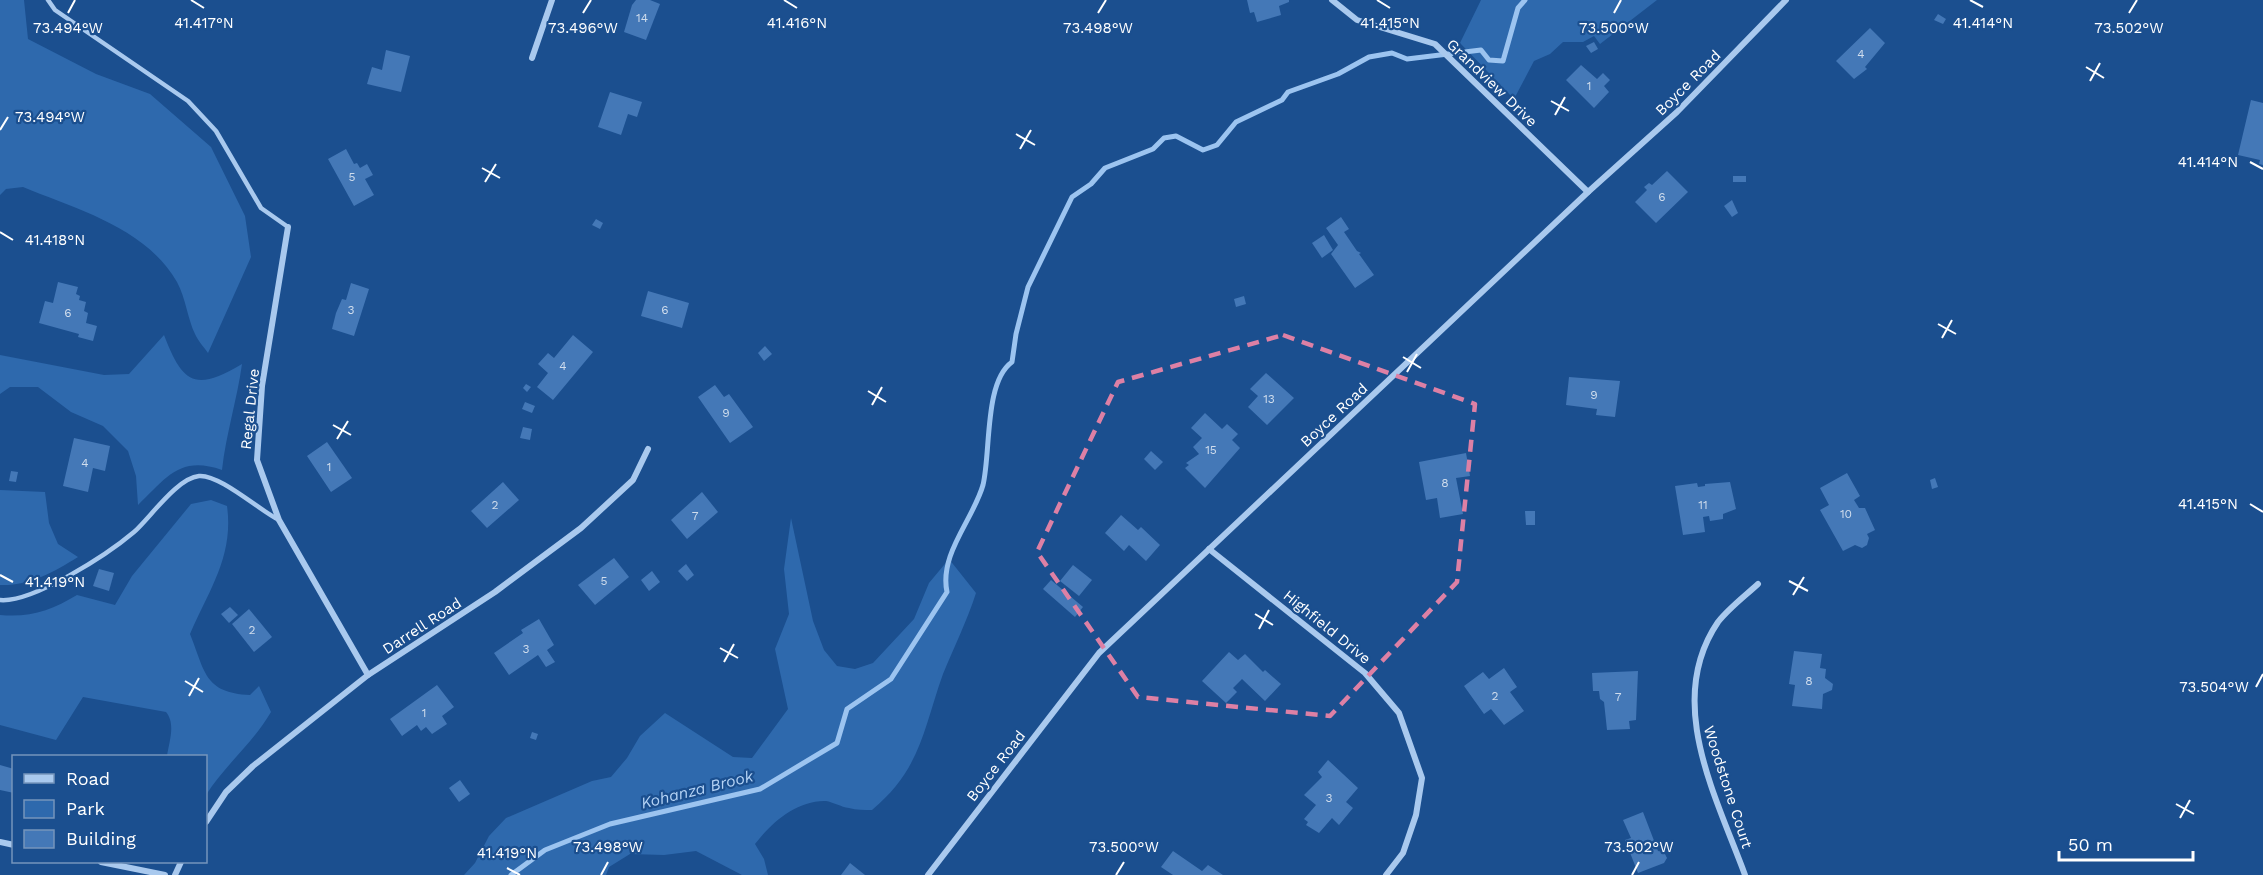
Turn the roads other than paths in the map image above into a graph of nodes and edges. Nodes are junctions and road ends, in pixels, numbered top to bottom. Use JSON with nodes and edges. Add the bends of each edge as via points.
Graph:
{"nodes":[{"id":1,"x":48,"y":0,"type":"edge"},
{"id":2,"x":552,"y":0,"type":"edge"},
{"id":3,"x":1332,"y":0,"type":"edge"},
{"id":4,"x":1786,"y":0,"type":"edge"},
{"id":5,"x":532,"y":58,"type":"dead end"},
{"id":6,"x":1588,"y":192,"type":"junction"},
{"id":7,"x":288,"y":227,"type":"joint"},
{"id":8,"x":648,"y":449,"type":"dead end"},
{"id":9,"x":279,"y":520,"type":"junction"},
{"id":10,"x":1209,"y":549,"type":"junction"},
{"id":11,"x":1758,"y":584,"type":"dead end"},
{"id":12,"x":0,"y":600,"type":"edge"},
{"id":13,"x":368,"y":675,"type":"junction"},
{"id":14,"x":207,"y":820,"type":"edge"},
{"id":15,"x":110,"y":863,"type":"edge"},
{"id":16,"x":165,"y":875,"type":"edge"},
{"id":17,"x":928,"y":875,"type":"edge"},
{"id":18,"x":1386,"y":875,"type":"edge"},
{"id":19,"x":1744,"y":875,"type":"edge"}],
"edges":[{"from":1,"to":7,"type":"lane","via":[[55,10],[188,101],[216,131],[261,208]]},
{"from":2,"to":5,"type":"street"},
{"from":3,"to":6,"type":"street","name":"Grandview Drive","via":[[1357,20],[1435,44]]},
{"from":4,"to":6,"type":"street","name":"Boyce Road","via":[[1677,112]]},
{"from":6,"to":10,"type":"street","name":"Boyce Road"},
{"from":7,"to":9,"type":"street","name":"Regal Drive","via":[[262,386],[257,460]]},
{"from":8,"to":13,"type":"street","name":"Darrell Road","via":[[633,480],[581,528],[495,592]]},
{"from":9,"to":12,"type":"lane","via":[[218,481],[199,476],[182,482],[134,532],[99,558],[50,585],[8,601]]},
{"from":9,"to":13,"type":"street","name":"Regal Drive"},
{"from":10,"to":17,"type":"street","name":"Boyce Road","via":[[1099,653]]},
{"from":10,"to":18,"type":"street","name":"Highfield Drive","via":[[1365,673],[1399,713],[1422,778],[1416,815],[1403,853]]},
{"from":11,"to":19,"type":"street","name":"Woodstone Court","via":[[1718,622],[1698,660],[1693,690],[1696,730],[1703,756]]},
{"from":13,"to":14,"type":"street","name":"Darrell Road","via":[[253,766],[226,792]]},
{"from":15,"to":16,"type":"street"}]}
